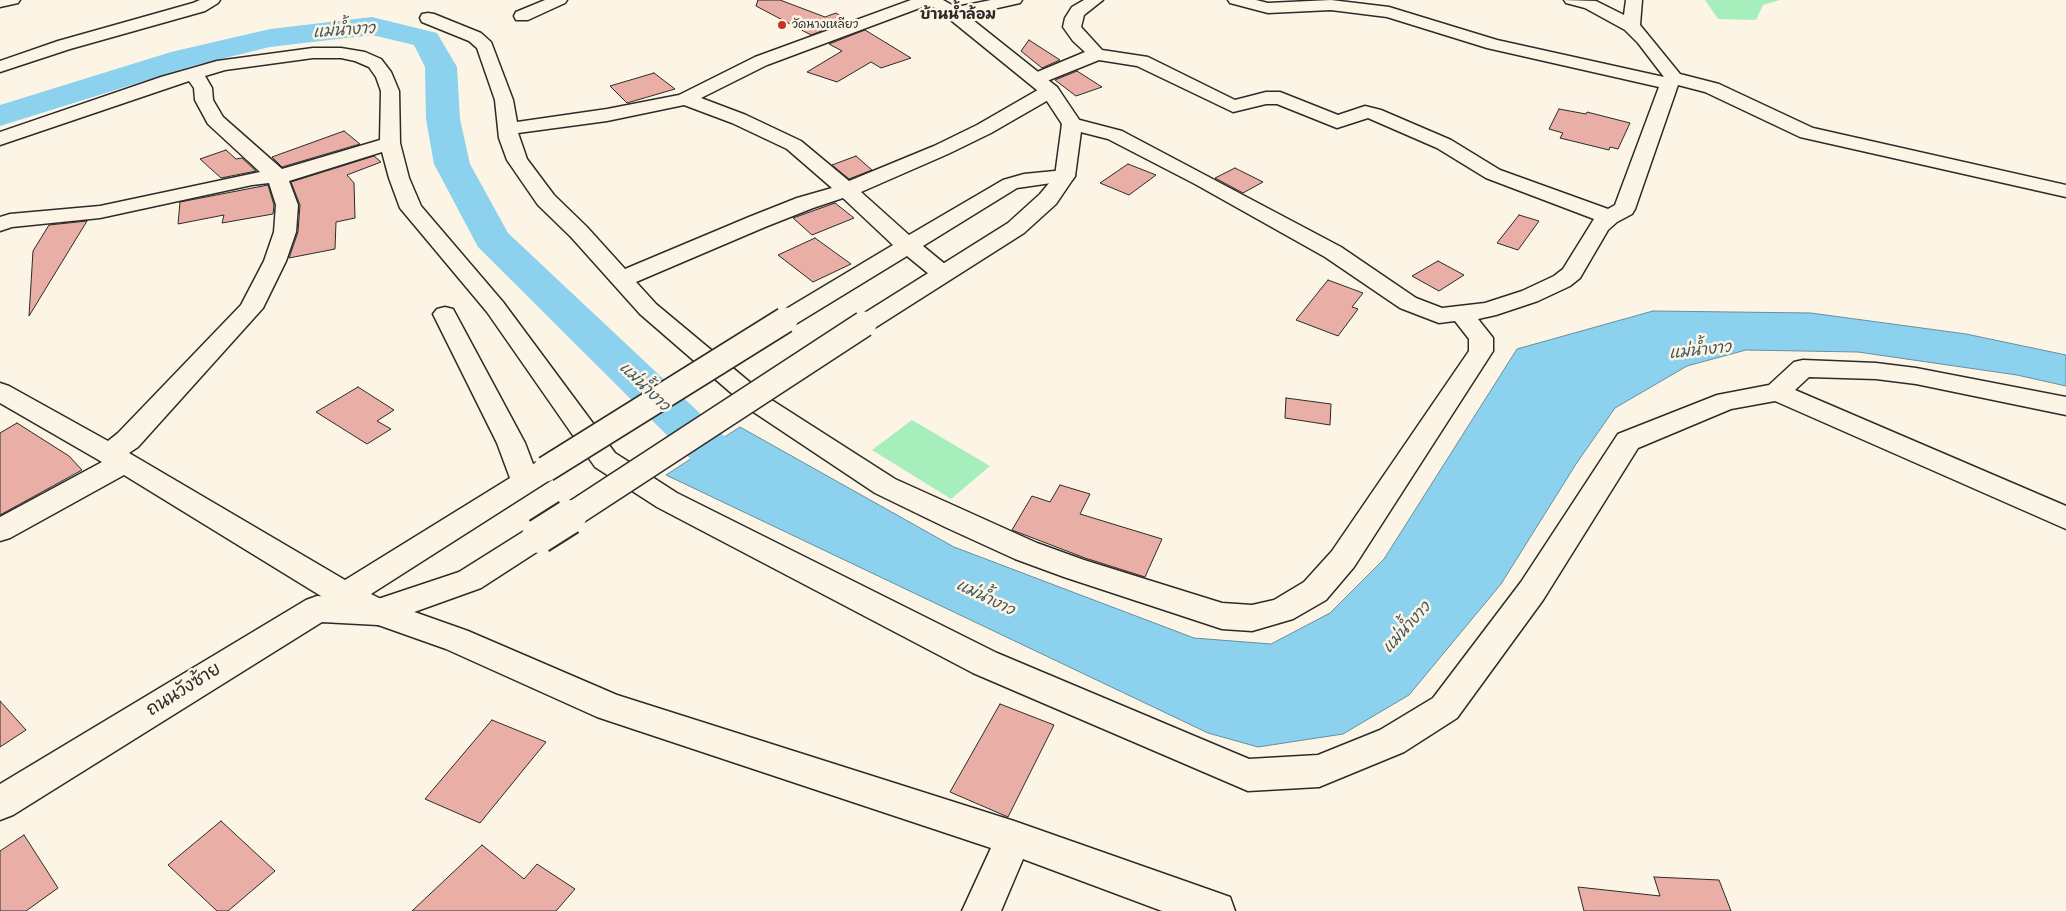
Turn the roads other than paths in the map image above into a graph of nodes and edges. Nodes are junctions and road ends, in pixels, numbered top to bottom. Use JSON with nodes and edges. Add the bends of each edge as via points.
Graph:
{"nodes":[{"id":1,"x":12,"y":0,"type":"edge"},
{"id":2,"x":212,"y":0,"type":"edge"},
{"id":3,"x":559,"y":0,"type":"edge"},
{"id":4,"x":927,"y":0,"type":"edge"},
{"id":5,"x":932,"y":0,"type":"edge"},
{"id":6,"x":1014,"y":0,"type":"edge"},
{"id":7,"x":1096,"y":0,"type":"edge"},
{"id":8,"x":1236,"y":0,"type":"edge"},
{"id":9,"x":1572,"y":0,"type":"edge"},
{"id":10,"x":1634,"y":0,"type":"edge"},
{"id":11,"x":0,"y":2,"type":"edge"},
{"id":12,"x":953,"y":13,"type":"junction"},
{"id":13,"x":522,"y":16,"type":"dead end"},
{"id":14,"x":428,"y":18,"type":"dead end"},
{"id":15,"x":1630,"y":26,"type":"junction"},
{"id":16,"x":1097,"y":54,"type":"junction"},
{"id":17,"x":0,"y":67,"type":"edge"},
{"id":18,"x":192,"y":74,"type":"junction"},
{"id":19,"x":1672,"y":81,"type":"junction"},
{"id":20,"x":1043,"y":85,"type":"junction"},
{"id":21,"x":685,"y":99,"type":"junction"},
{"id":22,"x":1072,"y":124,"type":"junction"},
{"id":23,"x":508,"y":129,"type":"junction"},
{"id":24,"x":0,"y":139,"type":"edge"},
{"id":25,"x":390,"y":143,"type":"junction"},
{"id":26,"x":277,"y":176,"type":"junction"},
{"id":27,"x":1065,"y":176,"type":"junction"},
{"id":28,"x":847,"y":190,"type":"junction"},
{"id":29,"x":2066,"y":191,"type":"edge"},
{"id":30,"x":1609,"y":217,"type":"junction"},
{"id":31,"x":0,"y":224,"type":"edge"},
{"id":32,"x":908,"y":246,"type":"junction"},
{"id":33,"x":943,"y":274,"type":"junction"},
{"id":34,"x":620,"y":280,"type":"junction"},
{"id":35,"x":445,"y":314,"type":"dead end"},
{"id":36,"x":1462,"y":314,"type":"junction"},
{"id":37,"x":0,"y":392,"type":"edge"},
{"id":38,"x":1777,"y":392,"type":"junction"},
{"id":39,"x":2066,"y":406,"type":"edge"},
{"id":40,"x":116,"y":458,"type":"junction"},
{"id":41,"x":536,"y":475,"type":"junction"},
{"id":42,"x":2066,"y":518,"type":"edge"},
{"id":43,"x":0,"y":530,"type":"edge"},
{"id":44,"x":345,"y":595,"type":"junction"},
{"id":45,"x":378,"y":612,"type":"junction"},
{"id":46,"x":0,"y":803,"type":"edge"},
{"id":47,"x":1014,"y":838,"type":"junction"},
{"id":48,"x":981,"y":911,"type":"edge"},
{"id":49,"x":1216,"y":911,"type":"edge"}],
"edges":[{"from":1,"to":11,"type":"street"},
{"from":2,"to":17,"type":"street"},
{"from":3,"to":13,"type":"street"},
{"from":4,"to":21,"type":"street","via":[[762,61]]},
{"from":5,"to":12,"type":"street"},
{"from":6,"to":12,"type":"street"},
{"from":7,"to":16,"type":"street","via":[[1072,18],[1072,28]]},
{"from":8,"to":19,"type":"street","via":[[1268,8],[1331,4],[1389,12],[1493,44]]},
{"from":9,"to":15,"type":"street","via":[[1590,4]]},
{"from":10,"to":15,"type":"street"},
{"from":12,"to":20,"type":"street"},
{"from":14,"to":23,"type":"street","via":[[475,37],[485,46],[504,100]]},
{"from":15,"to":19,"type":"street","via":[[1644,39]]},
{"from":16,"to":20,"type":"street"},
{"from":16,"to":30,"type":"street","via":[[1142,61],[1233,106],[1280,98],[1337,122],[1365,112],[1374,114],[1444,144],[1493,174]]},
{"from":18,"to":24,"type":"street"},
{"from":18,"to":25,"type":"street","via":[[223,65],[314,53],[358,56],[375,63],[385,76],[390,91]]},
{"from":18,"to":26,"type":"street","via":[[199,80],[204,100],[215,120]]},
{"from":19,"to":29,"type":"street","via":[[1712,88],[1807,133]]},
{"from":19,"to":30,"type":"street","via":[[1624,209]]},
{"from":20,"to":22,"type":"street"},
{"from":20,"to":28,"type":"street","via":[[984,129]]},
{"from":21,"to":23,"type":"street","via":[[607,115]]},
{"from":21,"to":28,"type":"street","via":[[794,144]]},
{"from":22,"to":27,"type":"street"},
{"from":22,"to":36,"type":"street","via":[[1115,135],[1202,180],[1333,252],[1408,303],[1439,316]]},
{"from":23,"to":34,"type":"street","via":[[516,160],[546,200]]},
{"from":25,"to":26,"type":"street"},
{"from":25,"to":38,"type":"street","via":[[398,178],[412,208],[495,307],[605,460],[667,500],[985,663],[1248,775],[1319,771],[1392,741],[1445,708],[1532,591],[1628,441],[1726,401]]},
{"from":26,"to":31,"type":"street","via":[[100,212]]},
{"from":26,"to":40,"type":"street","via":[[287,205],[285,232],[275,261],[251,308],[128,440]]},
{"from":27,"to":32,"type":"street","via":[[1010,184]]},
{"from":27,"to":33,"type":"street","via":[[1048,200],[1016,228]]},
{"from":28,"to":32,"type":"street"},
{"from":28,"to":34,"type":"street","via":[[805,203]]},
{"from":30,"to":36,"type":"street","via":[[1599,226],[1572,273],[1562,280],[1530,296],[1488,310]]},
{"from":32,"to":33,"type":"street"},
{"from":32,"to":41,"type":"street","bridge":true},
{"from":33,"to":45,"type":"street","bridge":true,"via":[[470,580]]},
{"from":34,"to":36,"type":"street","via":[[648,309],[761,405],[885,486],[1043,557],[1213,614],[1252,618],[1282,610],[1316,590],[1343,559],[1481,351],[1482,338]]},
{"from":35,"to":41,"type":"street","via":[[511,443]]},
{"from":37,"to":40,"type":"street"},
{"from":38,"to":39,"type":"street","via":[[1803,368],[1876,371]]},
{"from":38,"to":42,"type":"street"},
{"from":40,"to":43,"type":"street"},
{"from":40,"to":44,"type":"street"},
{"from":41,"to":44,"type":"street"},
{"from":44,"to":45,"type":"street"},
{"from":45,"to":46,"type":"street","name":"ถนนวังซ้าย","via":[[317,609]]},
{"from":45,"to":47,"type":"street","via":[[457,640],[609,707]]},
{"from":47,"to":48,"type":"street"},
{"from":47,"to":49,"type":"street"}]}
